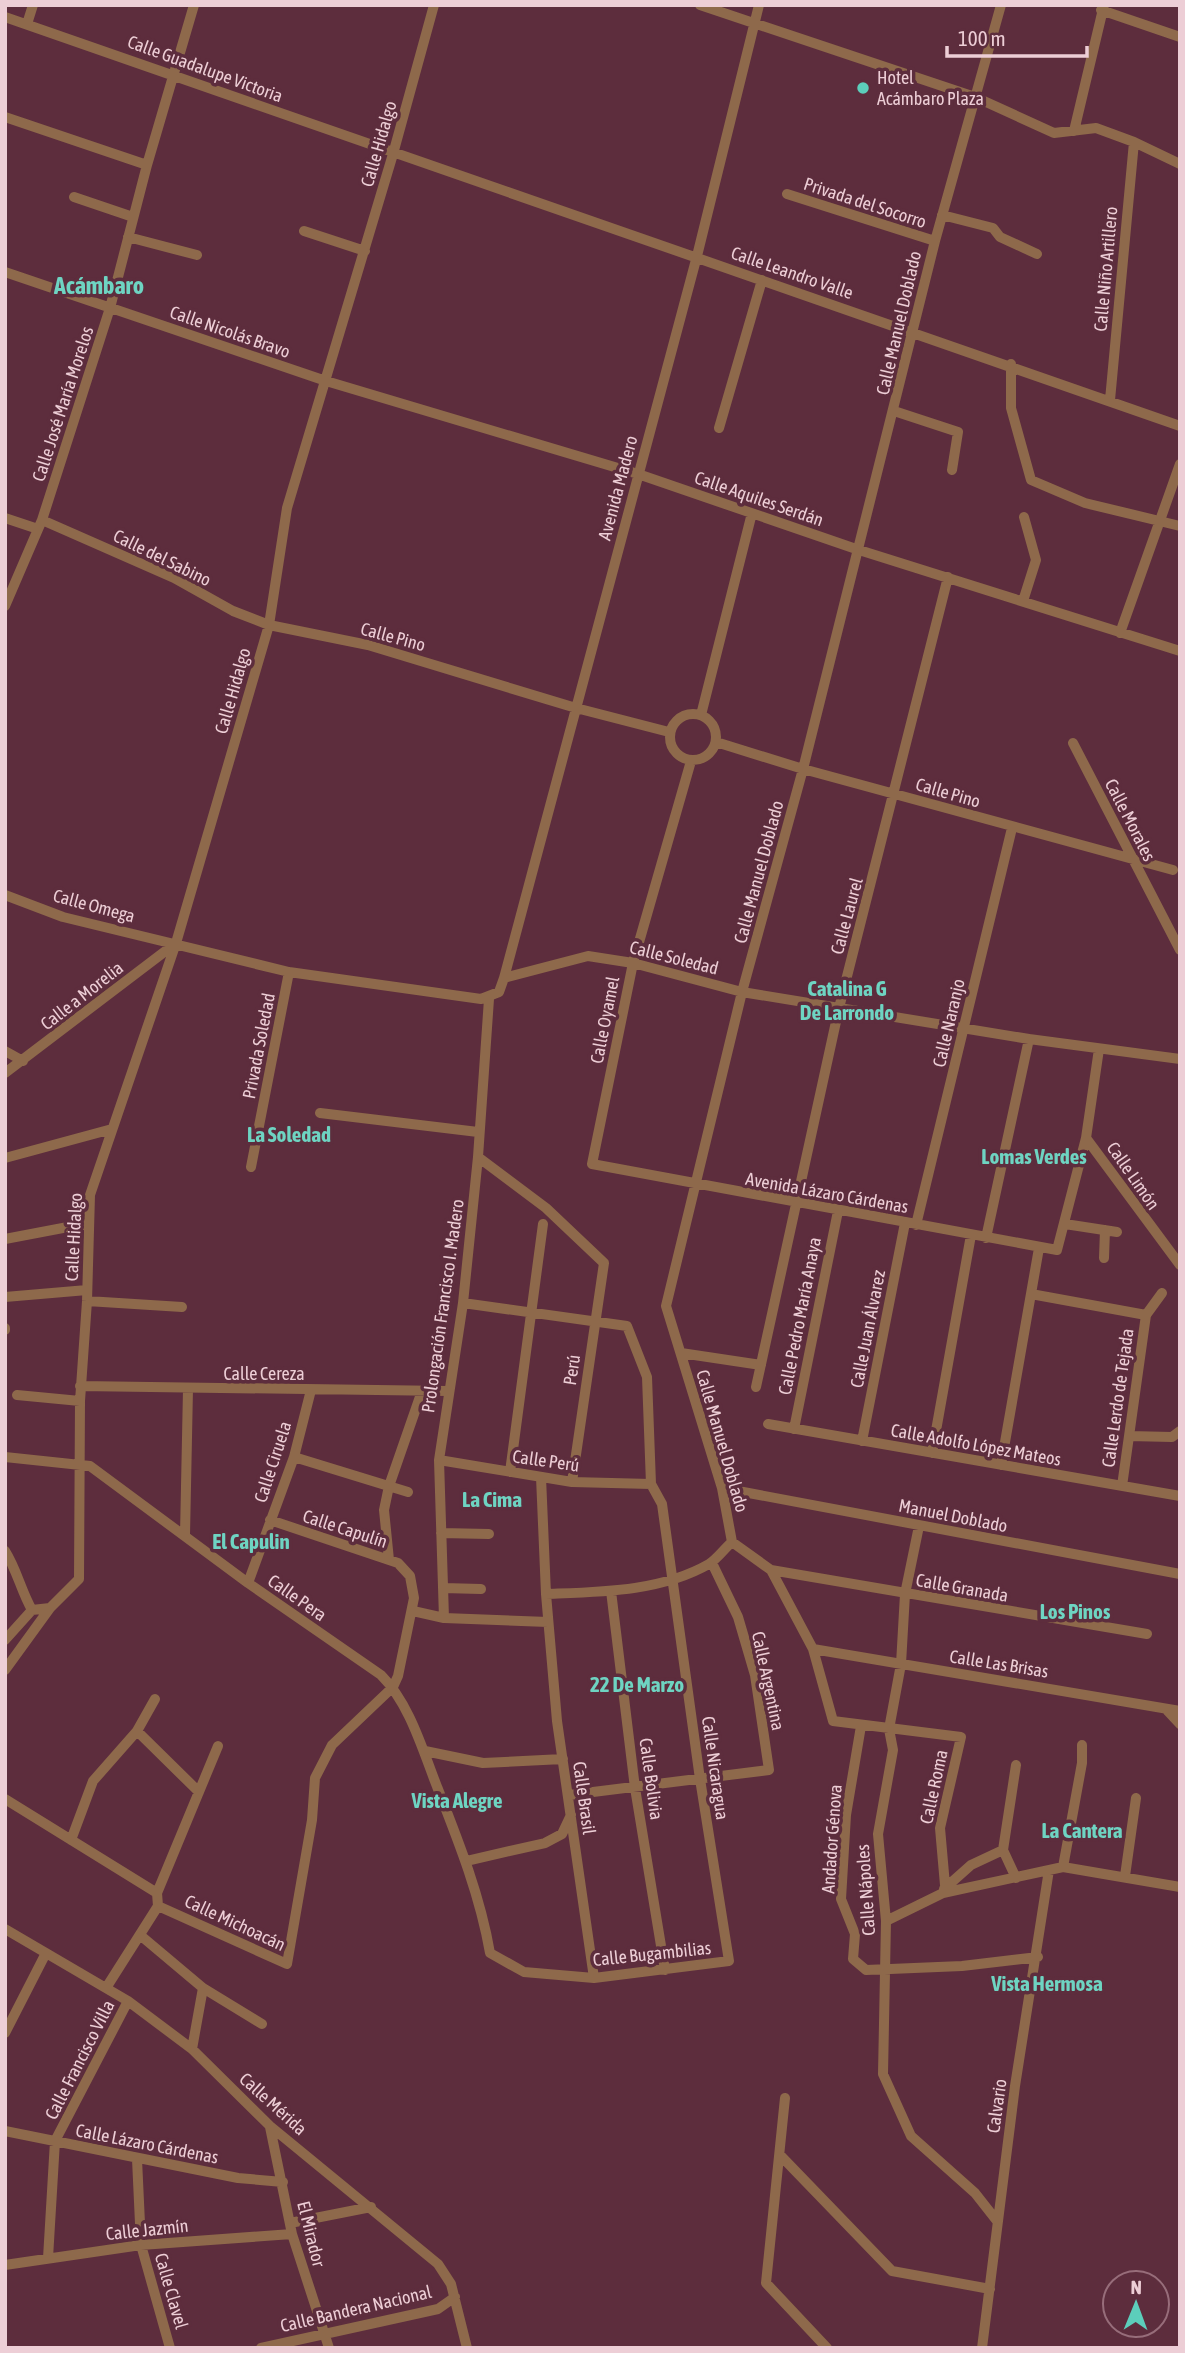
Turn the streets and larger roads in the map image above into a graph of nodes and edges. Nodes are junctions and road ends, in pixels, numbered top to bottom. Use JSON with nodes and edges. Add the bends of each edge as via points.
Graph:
{"nodes":[{"id":1,"x":33,"y":5,"type":"edge"},
{"id":2,"x":194,"y":5,"type":"edge"},
{"id":3,"x":434,"y":5,"type":"edge"},
{"id":4,"x":700,"y":5,"type":"edge"},
{"id":5,"x":759,"y":5,"type":"edge"},
{"id":6,"x":1001,"y":5,"type":"edge"},
{"id":7,"x":1102,"y":8,"type":"edge"},
{"id":8,"x":5,"y":17,"type":"edge"},
{"id":9,"x":27,"y":24,"type":"junction"},
{"id":10,"x":754,"y":24,"type":"junction"},
{"id":11,"x":1180,"y":37,"type":"edge"},
{"id":12,"x":175,"y":74,"type":"junction"},
{"id":13,"x":975,"y":97,"type":"junction"},
{"id":14,"x":5,"y":117,"type":"edge"},
{"id":15,"x":1074,"y":131,"type":"junction"},
{"id":16,"x":1134,"y":142,"type":"junction"},
{"id":17,"x":393,"y":154,"type":"junction"},
{"id":18,"x":1180,"y":164,"type":"edge"},
{"id":19,"x":147,"y":165,"type":"junction"},
{"id":20,"x":787,"y":194,"type":"dead end"},
{"id":21,"x":74,"y":197,"type":"dead end"},
{"id":22,"x":942,"y":215,"type":"junction"},
{"id":23,"x":133,"y":217,"type":"junction"},
{"id":24,"x":304,"y":231,"type":"dead end"},
{"id":25,"x":128,"y":237,"type":"junction"},
{"id":26,"x":934,"y":241,"type":"junction"},
{"id":27,"x":365,"y":251,"type":"junction"},
{"id":28,"x":197,"y":254,"type":"dead end"},
{"id":29,"x":1037,"y":254,"type":"dead end"},
{"id":30,"x":697,"y":256,"type":"junction"},
{"id":31,"x":5,"y":272,"type":"edge"},
{"id":32,"x":762,"y":280,"type":"junction"},
{"id":33,"x":110,"y":309,"type":"junction"},
{"id":34,"x":913,"y":331,"type":"junction"},
{"id":35,"x":1011,"y":364,"type":"junction"},
{"id":36,"x":326,"y":381,"type":"junction"},
{"id":37,"x":1110,"y":400,"type":"junction"},
{"id":38,"x":894,"y":411,"type":"junction"},
{"id":39,"x":1180,"y":425,"type":"edge"},
{"id":40,"x":719,"y":428,"type":"dead end"},
{"id":41,"x":1180,"y":464,"type":"edge"},
{"id":42,"x":952,"y":470,"type":"dead end"},
{"id":43,"x":638,"y":474,"type":"junction"},
{"id":44,"x":751,"y":513,"type":"junction"},
{"id":45,"x":1024,"y":517,"type":"dead end"},
{"id":46,"x":5,"y":518,"type":"edge"},
{"id":47,"x":1158,"y":520,"type":"junction"},
{"id":48,"x":40,"y":524,"type":"junction"},
{"id":49,"x":1180,"y":526,"type":"edge"},
{"id":50,"x":859,"y":550,"type":"junction"},
{"id":51,"x":948,"y":578,"type":"junction"},
{"id":52,"x":1023,"y":601,"type":"junction"},
{"id":53,"x":5,"y":606,"type":"edge"},
{"id":54,"x":269,"y":625,"type":"junction"},
{"id":55,"x":1120,"y":633,"type":"junction"},
{"id":56,"x":1180,"y":651,"type":"edge"},
{"id":57,"x":576,"y":708,"type":"junction"},
{"id":58,"x":701,"y":715,"type":"junction"},
{"id":59,"x":669,"y":732,"type":"junction"},
{"id":60,"x":716,"y":742,"type":"junction"},
{"id":61,"x":1073,"y":743,"type":"dead end"},
{"id":62,"x":691,"y":761,"type":"junction"},
{"id":63,"x":803,"y":769,"type":"junction"},
{"id":64,"x":895,"y":795,"type":"junction"},
{"id":65,"x":1012,"y":828,"type":"junction"},
{"id":66,"x":1133,"y":860,"type":"junction"},
{"id":67,"x":1173,"y":870,"type":"dead end"},
{"id":68,"x":5,"y":895,"type":"edge"},
{"id":69,"x":176,"y":943,"type":"junction"},
{"id":70,"x":1180,"y":950,"type":"edge"},
{"id":71,"x":633,"y":963,"type":"junction"},
{"id":72,"x":289,"y":972,"type":"junction"},
{"id":73,"x":504,"y":978,"type":"junction"},
{"id":74,"x":742,"y":992,"type":"junction"},
{"id":75,"x":489,"y":999,"type":"junction"},
{"id":76,"x":839,"y":1008,"type":"junction"},
{"id":77,"x":964,"y":1026,"type":"junction"},
{"id":78,"x":1029,"y":1039,"type":"junction"},
{"id":79,"x":1099,"y":1049,"type":"junction"},
{"id":80,"x":5,"y":1051,"type":"edge"},
{"id":81,"x":1180,"y":1059,"type":"edge"},
{"id":82,"x":23,"y":1061,"type":"junction"},
{"id":83,"x":5,"y":1073,"type":"edge"},
{"id":84,"x":320,"y":1113,"type":"dead end"},
{"id":85,"x":112,"y":1129,"type":"junction"},
{"id":86,"x":478,"y":1132,"type":"junction"},
{"id":87,"x":1086,"y":1138,"type":"junction"},
{"id":88,"x":478,"y":1157,"type":"junction"},
{"id":89,"x":5,"y":1158,"type":"edge"},
{"id":90,"x":592,"y":1164,"type":"joint"},
{"id":91,"x":251,"y":1167,"type":"dead end"},
{"id":92,"x":696,"y":1184,"type":"junction"},
{"id":93,"x":796,"y":1203,"type":"junction"},
{"id":94,"x":838,"y":1211,"type":"junction"},
{"id":95,"x":89,"y":1223,"type":"junction"},
{"id":96,"x":543,"y":1224,"type":"dead end"},
{"id":97,"x":911,"y":1224,"type":"junction"},
{"id":98,"x":1065,"y":1224,"type":"junction"},
{"id":99,"x":1105,"y":1230,"type":"junction"},
{"id":100,"x":1117,"y":1232,"type":"dead end"},
{"id":101,"x":971,"y":1235,"type":"junction"},
{"id":102,"x":986,"y":1238,"type":"junction"},
{"id":103,"x":5,"y":1239,"type":"edge"},
{"id":104,"x":1039,"y":1248,"type":"junction"},
{"id":105,"x":1104,"y":1258,"type":"dead end"},
{"id":106,"x":1180,"y":1265,"type":"edge"},
{"id":107,"x":1162,"y":1293,"type":"dead end"},
{"id":108,"x":1031,"y":1294,"type":"junction"},
{"id":109,"x":87,"y":1295,"type":"junction"},
{"id":110,"x":5,"y":1297,"type":"edge"},
{"id":111,"x":463,"y":1303,"type":"junction"},
{"id":112,"x":182,"y":1307,"type":"dead end"},
{"id":113,"x":530,"y":1313,"type":"junction"},
{"id":114,"x":1146,"y":1315,"type":"junction"},
{"id":115,"x":594,"y":1322,"type":"junction"},
{"id":116,"x":681,"y":1353,"type":"junction"},
{"id":117,"x":761,"y":1365,"type":"junction"},
{"id":118,"x":80,"y":1386,"type":"junction"},
{"id":119,"x":756,"y":1387,"type":"dead end"},
{"id":120,"x":188,"y":1389,"type":"junction"},
{"id":121,"x":311,"y":1390,"type":"junction"},
{"id":122,"x":422,"y":1391,"type":"junction"},
{"id":123,"x":447,"y":1391,"type":"junction"},
{"id":124,"x":17,"y":1395,"type":"dead end"},
{"id":125,"x":80,"y":1401,"type":"junction"},
{"id":126,"x":768,"y":1424,"type":"dead end"},
{"id":127,"x":794,"y":1429,"type":"junction"},
{"id":128,"x":1180,"y":1432,"type":"edge"},
{"id":129,"x":1129,"y":1436,"type":"junction"},
{"id":130,"x":862,"y":1441,"type":"junction"},
{"id":131,"x":932,"y":1453,"type":"junction"},
{"id":132,"x":5,"y":1457,"type":"edge"},
{"id":133,"x":294,"y":1457,"type":"junction"},
{"id":134,"x":439,"y":1460,"type":"junction"},
{"id":135,"x":79,"y":1465,"type":"junction"},
{"id":136,"x":1002,"y":1465,"type":"junction"},
{"id":137,"x":510,"y":1472,"type":"junction"},
{"id":138,"x":541,"y":1478,"type":"junction"},
{"id":139,"x":572,"y":1482,"type":"junction"},
{"id":140,"x":651,"y":1484,"type":"junction"},
{"id":141,"x":389,"y":1486,"type":"junction"},
{"id":142,"x":1122,"y":1486,"type":"junction"},
{"id":143,"x":722,"y":1488,"type":"junction"},
{"id":144,"x":408,"y":1492,"type":"dead end"},
{"id":145,"x":1180,"y":1496,"type":"edge"},
{"id":146,"x":271,"y":1520,"type":"junction"},
{"id":147,"x":919,"y":1526,"type":"junction"},
{"id":148,"x":441,"y":1533,"type":"junction"},
{"id":149,"x":489,"y":1534,"type":"dead end"},
{"id":150,"x":185,"y":1535,"type":"junction"},
{"id":151,"x":730,"y":1544,"type":"junction"},
{"id":152,"x":5,"y":1551,"type":"edge"},
{"id":153,"x":389,"y":1560,"type":"junction"},
{"id":154,"x":713,"y":1560,"type":"junction"},
{"id":155,"x":771,"y":1570,"type":"junction"},
{"id":156,"x":1180,"y":1574,"type":"edge"},
{"id":157,"x":673,"y":1579,"type":"junction"},
{"id":158,"x":248,"y":1583,"type":"junction"},
{"id":159,"x":443,"y":1588,"type":"junction"},
{"id":160,"x":481,"y":1589,"type":"dead end"},
{"id":161,"x":611,"y":1591,"type":"junction"},
{"id":162,"x":545,"y":1594,"type":"junction"},
{"id":163,"x":905,"y":1594,"type":"junction"},
{"id":164,"x":50,"y":1608,"type":"junction"},
{"id":165,"x":32,"y":1610,"type":"junction"},
{"id":166,"x":412,"y":1611,"type":"junction"},
{"id":167,"x":444,"y":1618,"type":"junction"},
{"id":168,"x":548,"y":1622,"type":"junction"},
{"id":169,"x":1147,"y":1634,"type":"dead end"},
{"id":170,"x":5,"y":1640,"type":"edge"},
{"id":171,"x":813,"y":1649,"type":"junction"},
{"id":172,"x":901,"y":1664,"type":"junction"},
{"id":173,"x":5,"y":1670,"type":"edge"},
{"id":174,"x":393,"y":1687,"type":"junction"},
{"id":175,"x":155,"y":1699,"type":"dead end"},
{"id":176,"x":1166,"y":1709,"type":"junction"},
{"id":177,"x":1180,"y":1711,"type":"edge"},
{"id":178,"x":1180,"y":1724,"type":"edge"},
{"id":179,"x":861,"y":1726,"type":"junction"},
{"id":180,"x":889,"y":1729,"type":"junction"},
{"id":181,"x":137,"y":1731,"type":"junction"},
{"id":182,"x":1082,"y":1745,"type":"dead end"},
{"id":183,"x":218,"y":1746,"type":"dead end"},
{"id":184,"x":425,"y":1751,"type":"junction"},
{"id":185,"x":563,"y":1759,"type":"junction"},
{"id":186,"x":1016,"y":1765,"type":"dead end"},
{"id":187,"x":700,"y":1779,"type":"junction"},
{"id":188,"x":635,"y":1788,"type":"junction"},
{"id":189,"x":199,"y":1792,"type":"junction"},
{"id":190,"x":569,"y":1795,"type":"junction"},
{"id":191,"x":1136,"y":1798,"type":"dead end"},
{"id":192,"x":5,"y":1799,"type":"edge"},
{"id":193,"x":571,"y":1815,"type":"junction"},
{"id":194,"x":71,"y":1840,"type":"junction"},
{"id":195,"x":1003,"y":1850,"type":"junction"},
{"id":196,"x":466,"y":1861,"type":"junction"},
{"id":197,"x":1063,"y":1867,"type":"junction"},
{"id":198,"x":1049,"y":1870,"type":"junction"},
{"id":199,"x":1125,"y":1876,"type":"junction"},
{"id":200,"x":1016,"y":1878,"type":"junction"},
{"id":201,"x":1180,"y":1887,"type":"edge"},
{"id":202,"x":944,"y":1889,"type":"junction"},
{"id":203,"x":157,"y":1893,"type":"junction"},
{"id":204,"x":158,"y":1906,"type":"junction"},
{"id":205,"x":886,"y":1921,"type":"junction"},
{"id":206,"x":6,"y":1933,"type":"edge"},
{"id":207,"x":140,"y":1935,"type":"junction"},
{"id":208,"x":46,"y":1953,"type":"junction"},
{"id":209,"x":1038,"y":1956,"type":"junction"},
{"id":210,"x":729,"y":1961,"type":"joint"},
{"id":211,"x":884,"y":1968,"type":"junction"},
{"id":212,"x":665,"y":1970,"type":"junction"},
{"id":213,"x":594,"y":1978,"type":"junction"},
{"id":214,"x":106,"y":1988,"type":"junction"},
{"id":215,"x":203,"y":1988,"type":"junction"},
{"id":216,"x":128,"y":2001,"type":"junction"},
{"id":217,"x":262,"y":2024,"type":"dead end"},
{"id":218,"x":5,"y":2033,"type":"edge"},
{"id":219,"x":192,"y":2049,"type":"junction"},
{"id":220,"x":785,"y":2098,"type":"dead end"},
{"id":221,"x":270,"y":2126,"type":"junction"},
{"id":222,"x":5,"y":2131,"type":"edge"},
{"id":223,"x":55,"y":2141,"type":"junction"},
{"id":224,"x":779,"y":2155,"type":"junction"},
{"id":225,"x":137,"y":2159,"type":"junction"},
{"id":226,"x":283,"y":2182,"type":"junction"},
{"id":227,"x":371,"y":2207,"type":"junction"},
{"id":228,"x":997,"y":2221,"type":"junction"},
{"id":229,"x":290,"y":2223,"type":"junction"},
{"id":230,"x":292,"y":2234,"type":"junction"},
{"id":231,"x":141,"y":2245,"type":"junction"},
{"id":232,"x":48,"y":2258,"type":"junction"},
{"id":233,"x":5,"y":2265,"type":"edge"},
{"id":234,"x":990,"y":2289,"type":"junction"},
{"id":235,"x":456,"y":2297,"type":"junction"},
{"id":236,"x":323,"y":2332,"type":"junction"},
{"id":237,"x":170,"y":2348,"type":"edge"},
{"id":238,"x":261,"y":2348,"type":"edge"},
{"id":239,"x":329,"y":2348,"type":"edge"},
{"id":240,"x":467,"y":2348,"type":"edge"},
{"id":241,"x":827,"y":2348,"type":"edge"},
{"id":242,"x":982,"y":2348,"type":"edge"}],
"edges":[{"from":1,"to":9,"type":"street"},
{"from":2,"to":12,"type":"street","name":"Calle José María Morelos"},
{"from":3,"to":17,"type":"street","name":"Calle Hidalgo"},
{"from":4,"to":10,"type":"street"},
{"from":5,"to":10,"type":"street","name":"Avenida Madero"},
{"from":6,"to":13,"type":"street","name":"Calle Manuel Doblado"},
{"from":7,"to":11,"type":"street"},
{"from":7,"to":15,"type":"street"},
{"from":8,"to":9,"type":"street","name":"Calle Guadalupe Victoria"},
{"from":9,"to":12,"type":"street","name":"Calle Guadalupe Victoria"},
{"from":10,"to":13,"type":"street"},
{"from":10,"to":30,"type":"street","name":"Avenida Madero"},
{"from":12,"to":17,"type":"street","name":"Calle Guadalupe Victoria"},
{"from":12,"to":19,"type":"street","name":"Calle José María Morelos"},
{"from":13,"to":15,"type":"street","via":[[1054,133]]},
{"from":13,"to":22,"type":"street","name":"Calle Manuel Doblado"},
{"from":14,"to":19,"type":"street"},
{"from":15,"to":16,"type":"street","via":[[1096,128]]},
{"from":16,"to":18,"type":"street"},
{"from":16,"to":37,"type":"street","name":"Calle Niño Artillero"},
{"from":17,"to":27,"type":"street","name":"Calle Hidalgo"},
{"from":17,"to":30,"type":"street","name":"Calle Leandro Valle"},
{"from":19,"to":23,"type":"street","name":"Calle José María Morelos"},
{"from":20,"to":26,"type":"street","name":"Privada del Socorro"},
{"from":21,"to":23,"type":"street"},
{"from":22,"to":26,"type":"street","name":"Calle Manuel Doblado"},
{"from":22,"to":29,"type":"street","via":[[993,228],[1000,237]]},
{"from":23,"to":25,"type":"street","name":"Calle José María Morelos"},
{"from":24,"to":27,"type":"street"},
{"from":25,"to":28,"type":"street"},
{"from":25,"to":33,"type":"street","name":"Calle José María Morelos"},
{"from":26,"to":34,"type":"street","name":"Calle Manuel Doblado"},
{"from":27,"to":36,"type":"street","name":"Calle Hidalgo"},
{"from":30,"to":32,"type":"street","name":"Calle Leandro Valle"},
{"from":30,"to":43,"type":"street","name":"Avenida Madero"},
{"from":31,"to":33,"type":"street","name":"Calle Nicolás Bravo"},
{"from":32,"to":34,"type":"street","name":"Calle Leandro Valle"},
{"from":32,"to":40,"type":"street"},
{"from":33,"to":36,"type":"street","name":"Calle Nicolás Bravo"},
{"from":33,"to":48,"type":"street","name":"Calle José María Morelos"},
{"from":34,"to":35,"type":"street","name":"Calle Leandro Valle"},
{"from":34,"to":38,"type":"street","name":"Calle Manuel Doblado"},
{"from":35,"to":37,"type":"street","name":"Calle Leandro Valle"},
{"from":35,"to":47,"type":"street","via":[[1011,408],[1031,480],[1084,503]]},
{"from":36,"to":43,"type":"street","name":"Calle Aquiles Serdán"},
{"from":36,"to":54,"type":"street","name":"Calle Hidalgo","via":[[287,508]]},
{"from":37,"to":39,"type":"street","name":"Calle Leandro Valle"},
{"from":38,"to":42,"type":"street","via":[[958,432]]},
{"from":38,"to":50,"type":"street","name":"Calle Manuel Doblado"},
{"from":41,"to":47,"type":"street"},
{"from":43,"to":44,"type":"street","name":"Calle Aquiles Serdán"},
{"from":43,"to":57,"type":"street","name":"Avenida Madero"},
{"from":44,"to":50,"type":"street","name":"Calle Aquiles Serdán"},
{"from":44,"to":58,"type":"street"},
{"from":45,"to":52,"type":"street","via":[[1036,561]]},
{"from":46,"to":48,"type":"street","name":"Calle del Sabino"},
{"from":47,"to":49,"type":"street"},
{"from":47,"to":55,"type":"street"},
{"from":48,"to":53,"type":"street","name":"Calle José María Morelos"},
{"from":48,"to":54,"type":"street","name":"Calle del Sabino","via":[[174,578]]},
{"from":50,"to":51,"type":"street","name":"Calle Aquiles Serdán"},
{"from":50,"to":63,"type":"street","name":"Calle Manuel Doblado"},
{"from":51,"to":52,"type":"street","name":"Calle Aquiles Serdán"},
{"from":51,"to":64,"type":"street","name":"Calle Laurel"},
{"from":52,"to":55,"type":"street","name":"Calle Aquiles Serdán"},
{"from":54,"to":57,"type":"street","name":"Calle Pino","via":[[368,645]]},
{"from":54,"to":69,"type":"street","name":"Calle Hidalgo"},
{"from":55,"to":56,"type":"street","name":"Calle Aquiles Serdán"},
{"from":57,"to":59,"type":"street","name":"Calle Pino"},
{"from":57,"to":73,"type":"street","name":"Avenida Madero"},
{"from":58,"to":59,"type":"street","via":[[681,716]]},
{"from":58,"to":60,"type":"street","via":[[714,725]]},
{"from":59,"to":62,"type":"street","via":[[673,751]]},
{"from":60,"to":62,"type":"street","via":[[707,757]]},
{"from":60,"to":63,"type":"street","name":"Calle Pino"},
{"from":61,"to":66,"type":"street","name":"Calle Morales"},
{"from":62,"to":71,"type":"street","name":"Calle Oyamel"},
{"from":63,"to":64,"type":"street","name":"Calle Pino"},
{"from":63,"to":74,"type":"street","name":"Calle Manuel Doblado"},
{"from":64,"to":65,"type":"street","name":"Calle Pino"},
{"from":64,"to":76,"type":"street","name":"Calle Laurel"},
{"from":65,"to":66,"type":"street","name":"Calle Pino"},
{"from":65,"to":77,"type":"street","name":"Calle Naranjo"},
{"from":66,"to":67,"type":"street","name":"Calle Pino"},
{"from":66,"to":70,"type":"street","name":"Calle Morales"},
{"from":68,"to":69,"type":"street","name":"Calle Omega","via":[[63,917]]},
{"from":69,"to":72,"type":"street"},
{"from":69,"to":82,"type":"street","name":"Calle a Morelia"},
{"from":69,"to":85,"type":"street","name":"Calle Hidalgo"},
{"from":71,"to":73,"type":"street","name":"Calle Soledad","via":[[588,956]]},
{"from":71,"to":74,"type":"street","name":"Calle Soledad"},
{"from":71,"to":90,"type":"street","name":"Calle Oyamel"},
{"from":72,"to":75,"type":"street"},
{"from":72,"to":91,"type":"street","name":"Privada Soledad"},
{"from":73,"to":75,"type":"street","via":[[499,992]]},
{"from":74,"to":76,"type":"street","name":"Calle Soledad"},
{"from":74,"to":92,"type":"street","name":"Calle Manuel Doblado"},
{"from":75,"to":86,"type":"street","name":"Prolongación Francisco I. Madero"},
{"from":76,"to":77,"type":"street","name":"Calle Soledad"},
{"from":76,"to":93,"type":"street","name":"Calle Laurel"},
{"from":77,"to":78,"type":"street","name":"Calle Soledad"},
{"from":77,"to":97,"type":"street","name":"Calle Naranjo"},
{"from":78,"to":79,"type":"street","name":"Calle Soledad"},
{"from":78,"to":102,"type":"street"},
{"from":79,"to":81,"type":"street","name":"Calle Soledad"},
{"from":79,"to":87,"type":"street"},
{"from":80,"to":82,"type":"street"},
{"from":82,"to":83,"type":"street","name":"Calle a Morelia"},
{"from":84,"to":86,"type":"street"},
{"from":85,"to":89,"type":"street"},
{"from":85,"to":95,"type":"street","name":"Calle Hidalgo","via":[[90,1195]]},
{"from":86,"to":88,"type":"street","name":"Prolongación Francisco I. Madero"},
{"from":87,"to":98,"type":"street"},
{"from":87,"to":106,"type":"street","name":"Calle Limón"},
{"from":88,"to":111,"type":"street","name":"Prolongación Francisco I. Madero"},
{"from":88,"to":115,"type":"street","name":"Perú","via":[[546,1208],[604,1263]]},
{"from":90,"to":92,"type":"street","name":"Avenida Lázaro Cárdenas"},
{"from":92,"to":93,"type":"street","name":"Avenida Lázaro Cárdenas"},
{"from":92,"to":116,"type":"street","name":"Calle Manuel Doblado","via":[[666,1306]]},
{"from":93,"to":94,"type":"street","name":"Avenida Lázaro Cárdenas"},
{"from":93,"to":117,"type":"street","name":"Calle Laurel"},
{"from":94,"to":97,"type":"street","name":"Avenida Lázaro Cárdenas"},
{"from":94,"to":127,"type":"street","name":"Calle Pedro María Anaya"},
{"from":95,"to":103,"type":"street"},
{"from":95,"to":109,"type":"street","name":"Calle Hidalgo"},
{"from":96,"to":113,"type":"street"},
{"from":97,"to":101,"type":"street","name":"Avenida Lázaro Cárdenas"},
{"from":97,"to":130,"type":"street","name":"Calle Juan Álvarez"},
{"from":98,"to":99,"type":"street"},
{"from":98,"to":104,"type":"street","name":"Avenida Lázaro Cárdenas","via":[[1057,1250]]},
{"from":99,"to":100,"type":"street"},
{"from":99,"to":105,"type":"street"},
{"from":101,"to":102,"type":"street","name":"Avenida Lázaro Cárdenas"},
{"from":101,"to":131,"type":"street"},
{"from":102,"to":104,"type":"street","name":"Avenida Lázaro Cárdenas"},
{"from":104,"to":108,"type":"street"},
{"from":107,"to":114,"type":"street"},
{"from":108,"to":114,"type":"street"},
{"from":108,"to":136,"type":"street"},
{"from":109,"to":110,"type":"street"},
{"from":109,"to":112,"type":"street"},
{"from":109,"to":118,"type":"street","name":"Calle Hidalgo"},
{"from":111,"to":113,"type":"street"},
{"from":111,"to":123,"type":"street","name":"Prolongación Francisco I. Madero"},
{"from":113,"to":115,"type":"street"},
{"from":113,"to":137,"type":"street"},
{"from":114,"to":129,"type":"street","name":"Calle Lerdo de Tejada"},
{"from":115,"to":139,"type":"street","name":"Perú"},
{"from":115,"to":140,"type":"street","via":[[626,1326],[647,1377]]},
{"from":116,"to":117,"type":"street"},
{"from":116,"to":143,"type":"street","name":"Calle Manuel Doblado"},
{"from":117,"to":119,"type":"street","name":"Calle Laurel"},
{"from":118,"to":120,"type":"street","name":"Calle Cereza"},
{"from":118,"to":125,"type":"street","name":"Calle Hidalgo"},
{"from":120,"to":121,"type":"street","name":"Calle Cereza"},
{"from":120,"to":150,"type":"street"},
{"from":121,"to":122,"type":"street","name":"Calle Cereza"},
{"from":121,"to":133,"type":"street","name":"Calle Ciruela"},
{"from":122,"to":123,"type":"street","name":"Calle Cereza"},
{"from":122,"to":141,"type":"street"},
{"from":123,"to":134,"type":"street","name":"Prolongación Francisco I. Madero"},
{"from":124,"to":125,"type":"street"},
{"from":125,"to":135,"type":"street","name":"Calle Hidalgo"},
{"from":126,"to":127,"type":"street","name":"Calle Adolfo López Mateos"},
{"from":127,"to":130,"type":"street","name":"Calle Adolfo López Mateos"},
{"from":128,"to":129,"type":"street","via":[[1172,1437]]},
{"from":129,"to":142,"type":"street","name":"Calle Lerdo de Tejada"},
{"from":130,"to":131,"type":"street","name":"Calle Adolfo López Mateos"},
{"from":131,"to":136,"type":"street","name":"Calle Adolfo López Mateos"},
{"from":132,"to":135,"type":"street"},
{"from":133,"to":141,"type":"street"},
{"from":133,"to":146,"type":"street","name":"Calle Ciruela"},
{"from":134,"to":137,"type":"street","name":"Calle Perú"},
{"from":134,"to":148,"type":"street","name":"Prolongación Francisco I. Madero"},
{"from":135,"to":150,"type":"street","name":"Calle Pera","via":[[90,1466]]},
{"from":135,"to":164,"type":"street","name":"Calle Hidalgo","via":[[79,1579]]},
{"from":136,"to":142,"type":"street","name":"Calle Adolfo López Mateos"},
{"from":137,"to":138,"type":"street","name":"Calle Perú"},
{"from":138,"to":139,"type":"street","name":"Calle Perú"},
{"from":138,"to":162,"type":"street","name":"Calle Brasil"},
{"from":139,"to":140,"type":"street","name":"Calle Perú"},
{"from":140,"to":157,"type":"street","via":[[662,1504]]},
{"from":141,"to":144,"type":"street"},
{"from":141,"to":153,"type":"street","via":[[384,1510]]},
{"from":142,"to":145,"type":"street","name":"Calle Adolfo López Mateos"},
{"from":143,"to":147,"type":"street","name":"Manuel Doblado"},
{"from":143,"to":151,"type":"street","name":"Calle Manuel Doblado"},
{"from":146,"to":153,"type":"street","name":"Calle Capulín"},
{"from":146,"to":158,"type":"street","name":"Calle Ciruela"},
{"from":147,"to":156,"type":"street","name":"Manuel Doblado"},
{"from":147,"to":163,"type":"street"},
{"from":148,"to":149,"type":"street"},
{"from":148,"to":159,"type":"street","name":"Prolongación Francisco I. Madero"},
{"from":150,"to":158,"type":"street","name":"Calle Pera"},
{"from":151,"to":154,"type":"street"},
{"from":151,"to":155,"type":"street"},
{"from":152,"to":165,"type":"street"},
{"from":153,"to":166,"type":"street","name":"Calle Capulín","via":[[410,1576]]},
{"from":154,"to":157,"type":"street"},
{"from":154,"to":187,"type":"street","name":"Calle Argentina","via":[[738,1617],[755,1675],[769,1770]]},
{"from":155,"to":163,"type":"street","name":"Calle Granada"},
{"from":155,"to":171,"type":"street"},
{"from":157,"to":161,"type":"street"},
{"from":157,"to":187,"type":"street","name":"Calle Nicaragua"},
{"from":158,"to":174,"type":"street","name":"Calle Pera"},
{"from":159,"to":160,"type":"street"},
{"from":159,"to":167,"type":"street","name":"Prolongación Francisco I. Madero"},
{"from":161,"to":162,"type":"street"},
{"from":161,"to":188,"type":"street","name":"Calle Bolivia"},
{"from":162,"to":168,"type":"street","name":"Calle Brasil"},
{"from":163,"to":169,"type":"street","name":"Calle Granada"},
{"from":163,"to":172,"type":"street","name":"Calle Nápoles"},
{"from":164,"to":165,"type":"street"},
{"from":164,"to":173,"type":"street","name":"Calle Hidalgo"},
{"from":165,"to":170,"type":"street"},
{"from":166,"to":167,"type":"street"},
{"from":166,"to":174,"type":"street"},
{"from":167,"to":168,"type":"street"},
{"from":168,"to":185,"type":"street","name":"Calle Brasil"},
{"from":171,"to":172,"type":"street","name":"Calle Las Brisas"},
{"from":171,"to":179,"type":"street","via":[[833,1721]]},
{"from":172,"to":176,"type":"street","name":"Calle Las Brisas"},
{"from":172,"to":180,"type":"street","name":"Calle Nápoles"},
{"from":174,"to":184,"type":"street","name":"Calle Bugambilias"},
{"from":174,"to":204,"type":"street","name":"Calle Michoacán","via":[[332,1745],[315,1778],[287,1964]]},
{"from":175,"to":181,"type":"street"},
{"from":176,"to":177,"type":"street","name":"Calle Las Brisas"},
{"from":176,"to":178,"type":"street"},
{"from":179,"to":180,"type":"street"},
{"from":179,"to":211,"type":"street","name":"Andador Génova","via":[[846,1815],[841,1899],[855,1934],[853,1959],[866,1970]]},
{"from":180,"to":202,"type":"street","name":"Calle Roma","via":[[961,1737],[940,1828]]},
{"from":180,"to":205,"type":"street","name":"Calle Nápoles","via":[[893,1750],[878,1834]]},
{"from":181,"to":189,"type":"street"},
{"from":181,"to":194,"type":"street","via":[[93,1781]]},
{"from":182,"to":197,"type":"street"},
{"from":183,"to":189,"type":"street"},
{"from":184,"to":185,"type":"street","via":[[483,1763]]},
{"from":184,"to":196,"type":"street","name":"Calle Bugambilias"},
{"from":185,"to":190,"type":"street","name":"Calle Brasil"},
{"from":186,"to":195,"type":"street"},
{"from":187,"to":188,"type":"street"},
{"from":187,"to":210,"type":"street","name":"Calle Nicaragua"},
{"from":188,"to":190,"type":"street"},
{"from":188,"to":212,"type":"street","name":"Calle Bolivia"},
{"from":189,"to":203,"type":"street"},
{"from":190,"to":193,"type":"street","name":"Calle Brasil"},
{"from":191,"to":199,"type":"street"},
{"from":192,"to":194,"type":"street"},
{"from":193,"to":196,"type":"street","via":[[562,1834],[545,1843]]},
{"from":193,"to":213,"type":"street","name":"Calle Brasil"},
{"from":194,"to":203,"type":"street"},
{"from":195,"to":200,"type":"street"},
{"from":195,"to":202,"type":"street","via":[[971,1865]]},
{"from":196,"to":213,"type":"street","name":"Calle Bugambilias","via":[[490,1954],[524,1972]]},
{"from":197,"to":198,"type":"street"},
{"from":197,"to":199,"type":"street"},
{"from":198,"to":200,"type":"street"},
{"from":198,"to":209,"type":"street","name":"Calvario"},
{"from":199,"to":201,"type":"street"},
{"from":200,"to":202,"type":"street"},
{"from":202,"to":205,"type":"street"},
{"from":203,"to":204,"type":"street","name":"Calle Michoacán"},
{"from":204,"to":207,"type":"street","name":"Calle Francisco Villa"},
{"from":205,"to":211,"type":"street","name":"Calle Nápoles"},
{"from":206,"to":208,"type":"street","name":"Calle Mérida"},
{"from":207,"to":214,"type":"street","name":"Calle Francisco Villa"},
{"from":207,"to":215,"type":"street"},
{"from":208,"to":214,"type":"street","name":"Calle Mérida"},
{"from":208,"to":218,"type":"street"},
{"from":209,"to":211,"type":"street","via":[[962,1966]]},
{"from":209,"to":228,"type":"street","name":"Calvario"},
{"from":210,"to":212,"type":"street","name":"Calle Bugambilias"},
{"from":211,"to":228,"type":"street","name":"Calle Nápoles","via":[[883,2074],[911,2136],[975,2193]]},
{"from":212,"to":213,"type":"street","name":"Calle Bugambilias"},
{"from":214,"to":216,"type":"street","name":"Calle Mérida"},
{"from":215,"to":217,"type":"street"},
{"from":215,"to":219,"type":"street"},
{"from":216,"to":219,"type":"street","name":"Calle Mérida"},
{"from":216,"to":223,"type":"street","name":"Calle Francisco Villa"},
{"from":219,"to":221,"type":"street","name":"Calle Mérida"},
{"from":220,"to":224,"type":"street"},
{"from":221,"to":226,"type":"street","name":"El Mirador"},
{"from":221,"to":227,"type":"street","name":"Calle Mérida"},
{"from":222,"to":223,"type":"street","name":"Calle Lázaro Cárdenas"},
{"from":223,"to":225,"type":"street","name":"Calle Lázaro Cárdenas"},
{"from":223,"to":232,"type":"street","name":"Calle Francisco Villa"},
{"from":224,"to":234,"type":"street","via":[[892,2271]]},
{"from":224,"to":241,"type":"street","via":[[766,2283]]},
{"from":225,"to":226,"type":"street","name":"Calle Lázaro Cárdenas"},
{"from":225,"to":231,"type":"street","name":"Calle Clavel"},
{"from":226,"to":229,"type":"street","name":"El Mirador"},
{"from":227,"to":229,"type":"street"},
{"from":227,"to":235,"type":"street","name":"Calle Mérida","via":[[438,2264]]},
{"from":228,"to":234,"type":"street","name":"Calvario"},
{"from":229,"to":230,"type":"street","name":"El Mirador"},
{"from":230,"to":231,"type":"street","name":"Calle Jazmín"},
{"from":230,"to":236,"type":"street","name":"El Mirador"},
{"from":231,"to":232,"type":"street","name":"Calle Jazmín"},
{"from":231,"to":237,"type":"street","name":"Calle Clavel"},
{"from":232,"to":233,"type":"street","name":"Calle Jazmín"},
{"from":234,"to":242,"type":"street","name":"Calvario"},
{"from":235,"to":236,"type":"street","name":"Calle Bandera Nacional","via":[[438,2309]]},
{"from":235,"to":240,"type":"street","name":"Calle Mérida"},
{"from":236,"to":238,"type":"street","name":"Calle Bandera Nacional"},
{"from":236,"to":239,"type":"street","name":"El Mirador"}]}
